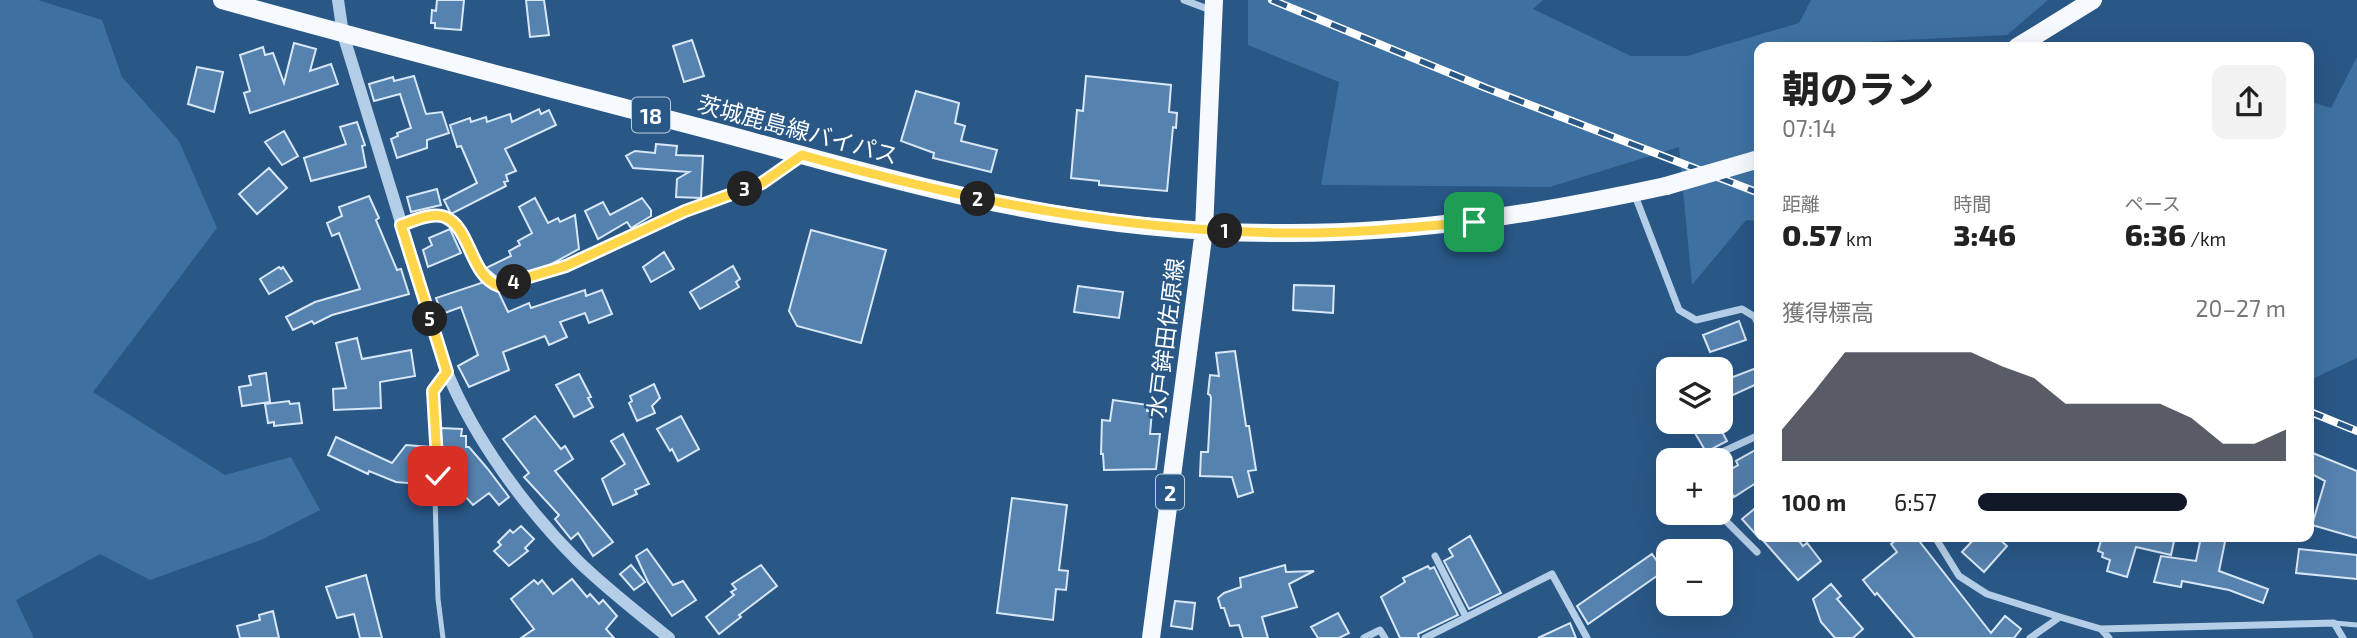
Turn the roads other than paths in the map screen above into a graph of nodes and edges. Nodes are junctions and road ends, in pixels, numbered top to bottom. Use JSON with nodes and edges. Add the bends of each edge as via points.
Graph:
{"nodes":[{"id":1,"x":222,"y":0,"type":"edge"},
{"id":2,"x":338,"y":0,"type":"edge"},
{"id":3,"x":1184,"y":0,"type":"edge"},
{"id":4,"x":2093,"y":0,"type":"edge"},
{"id":5,"x":1213,"y":5,"type":"edge"},
{"id":6,"x":343,"y":34,"type":"junction"},
{"id":7,"x":2025,"y":42,"type":"edge"},
{"id":8,"x":802,"y":155,"type":"junction"},
{"id":9,"x":1754,"y":160,"type":"edge"},
{"id":10,"x":1634,"y":193,"type":"junction"},
{"id":11,"x":401,"y":225,"type":"junction"},
{"id":12,"x":1204,"y":230,"type":"junction"},
{"id":13,"x":1754,"y":316,"type":"edge"},
{"id":14,"x":447,"y":372,"type":"junction"},
{"id":15,"x":1754,"y":437,"type":"edge"},
{"id":16,"x":1731,"y":448,"type":"edge"},
{"id":17,"x":1730,"y":525,"type":"edge"},
{"id":18,"x":1938,"y":542,"type":"edge"},
{"id":19,"x":1758,"y":552,"type":"dead end"},
{"id":20,"x":1435,"y":556,"type":"dead end"},
{"id":21,"x":1466,"y":617,"type":"junction"},
{"id":22,"x":2060,"y":617,"type":"junction"},
{"id":23,"x":2334,"y":623,"type":"junction"},
{"id":24,"x":2357,"y":625,"type":"edge"},
{"id":25,"x":2101,"y":629,"type":"junction"},
{"id":26,"x":443,"y":638,"type":"edge"},
{"id":27,"x":669,"y":638,"type":"edge"},
{"id":28,"x":1151,"y":638,"type":"edge"},
{"id":29,"x":1364,"y":638,"type":"edge"},
{"id":30,"x":1385,"y":638,"type":"edge"},
{"id":31,"x":1424,"y":638,"type":"edge"},
{"id":32,"x":1587,"y":638,"type":"edge"},
{"id":33,"x":2030,"y":638,"type":"edge"},
{"id":34,"x":2109,"y":638,"type":"edge"},
{"id":35,"x":2343,"y":638,"type":"edge"}],
"edges":[{"from":1,"to":6,"type":"main road","name":"茨城鹿島線バイパス","number":"18"},
{"from":2,"to":6,"type":"street"},
{"from":3,"to":5,"type":"street"},
{"from":4,"to":7,"type":"main road"},
{"from":5,"to":12,"type":"main road","name":"水戸鉾田佐原線","number":"2"},
{"from":6,"to":8,"type":"main road","name":"茨城鹿島線バイパス","number":"18"},
{"from":6,"to":11,"type":"street"},
{"from":8,"to":11,"type":"lane","via":[[762,183],[685,211],[566,266],[499,286],[485,277],[457,227],[444,217],[429,216]]},
{"from":8,"to":12,"type":"main road","name":"茨城鹿島線バイパス","number":"18","via":[[1052,214]]},
{"from":9,"to":10,"type":"main road","name":"茨城鹿島線バイパス","bridge":true},
{"from":10,"to":12,"type":"main road","name":"茨城鹿島線バイパス","via":[[1474,222],[1369,231]]},
{"from":10,"to":13,"type":"street","via":[[1679,310],[1696,320],[1742,309]]},
{"from":11,"to":14,"type":"street"},
{"from":12,"to":28,"type":"main road","name":"水戸鉾田佐原線","number":"2"},
{"from":14,"to":26,"type":"lane","via":[[433,391]]},
{"from":14,"to":27,"type":"street","via":[[487,448],[548,528],[603,584]]},
{"from":15,"to":16,"type":"street"},
{"from":17,"to":19,"type":"street"},
{"from":18,"to":22,"type":"street","via":[[1959,576],[1987,594]]},
{"from":20,"to":21,"type":"street"},
{"from":21,"to":31,"type":"street"},
{"from":21,"to":32,"type":"street","via":[[1552,575]]},
{"from":22,"to":25,"type":"street"},
{"from":22,"to":33,"type":"street"},
{"from":23,"to":24,"type":"lane"},
{"from":23,"to":25,"type":"street"},
{"from":23,"to":35,"type":"street"},
{"from":25,"to":34,"type":"street"},
{"from":29,"to":30,"type":"street","via":[[1380,629]]}]}
